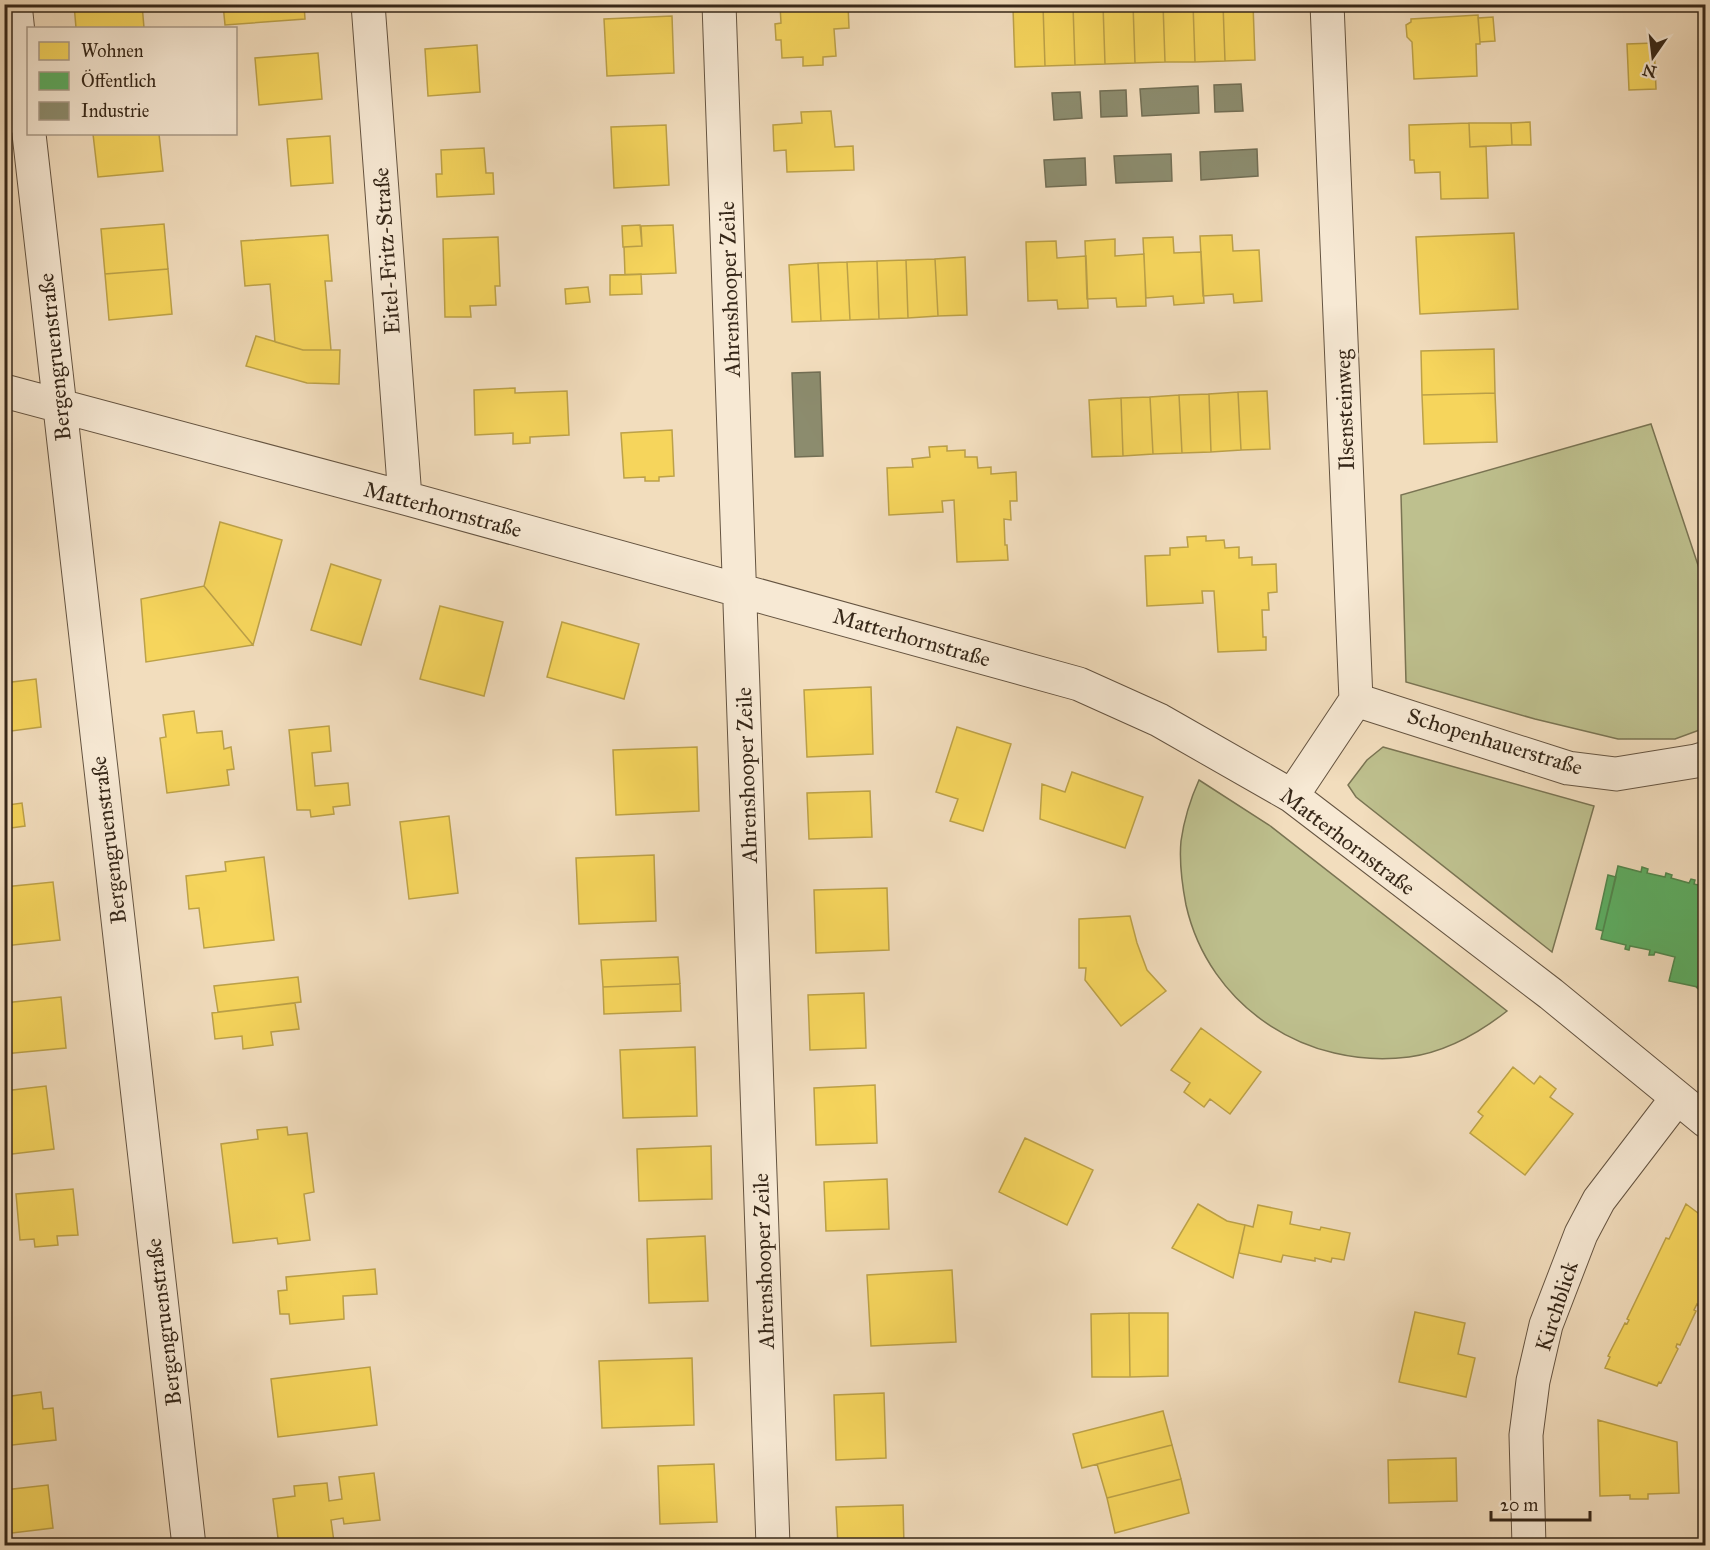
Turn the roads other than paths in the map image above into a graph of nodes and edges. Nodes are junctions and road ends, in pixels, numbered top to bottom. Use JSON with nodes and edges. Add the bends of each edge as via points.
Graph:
{"nodes":[{"id":1,"x":15,"y":4,"type":"edge"},
{"id":2,"x":368,"y":4,"type":"edge"},
{"id":3,"x":719,"y":4,"type":"edge"},
{"id":4,"x":1327,"y":4,"type":"edge"},
{"id":5,"x":27,"y":118,"type":"edge"},
{"id":6,"x":29,"y":135,"type":"edge"},
{"id":7,"x":4,"y":391,"type":"edge"},
{"id":8,"x":59,"y":406,"type":"junction"},
{"id":9,"x":405,"y":498,"type":"junction"},
{"id":10,"x":739,"y":591,"type":"junction"},
{"id":11,"x":1356,"y":700,"type":"junction"},
{"id":12,"x":1706,"y":758,"type":"edge"},
{"id":13,"x":1292,"y":796,"type":"junction"},
{"id":14,"x":1677,"y":1098,"type":"junction"},
{"id":15,"x":1706,"y":1120,"type":"edge"},
{"id":16,"x":189,"y":1545,"type":"edge"},
{"id":17,"x":773,"y":1545,"type":"edge"},
{"id":18,"x":1529,"y":1545,"type":"edge"}],
"edges":[{"from":1,"to":5,"type":"street"},
{"from":2,"to":9,"type":"street","name":"Eitel-Fritz-Straße"},
{"from":3,"to":10,"type":"street","name":"Ahrenshooper Zeile"},
{"from":4,"to":11,"type":"street","name":"Ilsensteinweg"},
{"from":6,"to":8,"type":"street","name":"Bergengruenstraße"},
{"from":7,"to":8,"type":"street","name":"Matterhornstraße"},
{"from":8,"to":9,"type":"street","name":"Matterhornstraße"},
{"from":8,"to":16,"type":"street","name":"Bergengruenstraße"},
{"from":9,"to":10,"type":"street","name":"Matterhornstraße"},
{"from":10,"to":13,"type":"street","name":"Matterhornstraße","via":[[1079,684],[1159,720]]},
{"from":10,"to":17,"type":"street","name":"Ahrenshooper Zeile"},
{"from":11,"to":12,"type":"street","name":"Schopenhauerstraße","via":[[1568,768],[1616,774]]},
{"from":11,"to":13,"type":"street"},
{"from":13,"to":14,"type":"street","name":"Matterhornstraße","via":[[1551,994]]},
{"from":14,"to":15,"type":"street","name":"Matterhornstraße"},
{"from":14,"to":18,"type":"street","name":"Kirchblick","via":[[1599,1200],[1581,1234],[1546,1325],[1526,1435]]}]}
